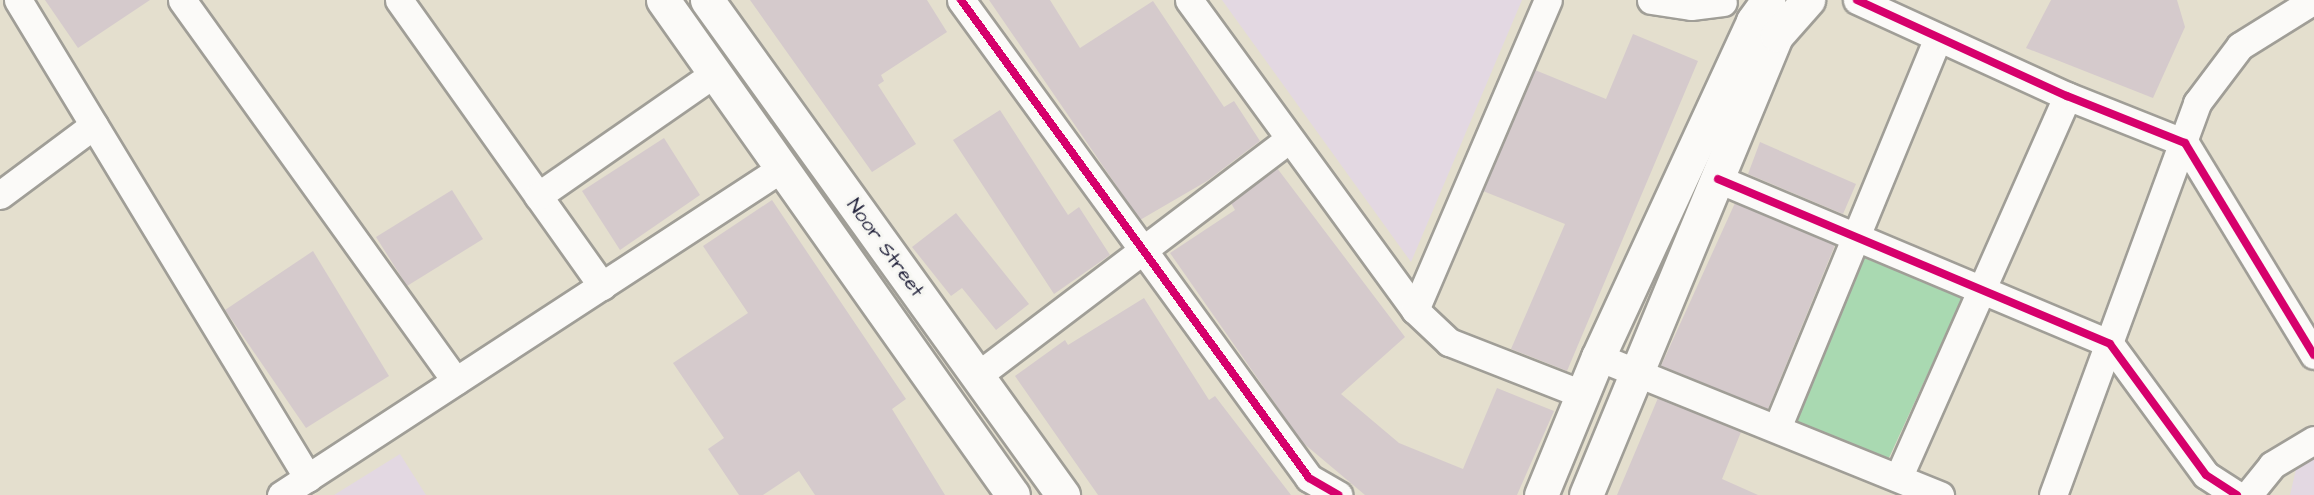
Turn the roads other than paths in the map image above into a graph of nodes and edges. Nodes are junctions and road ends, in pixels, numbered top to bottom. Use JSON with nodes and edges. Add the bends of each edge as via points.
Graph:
{"nodes":[{"id":1,"x":18,"y":0,"type":"edge"},
{"id":2,"x":182,"y":0,"type":"edge"},
{"id":3,"x":706,"y":0,"type":"edge"},
{"id":4,"x":961,"y":0,"type":"edge"},
{"id":5,"x":1189,"y":0,"type":"edge"},
{"id":6,"x":1548,"y":0,"type":"edge"},
{"id":7,"x":1651,"y":0,"type":"edge"},
{"id":8,"x":1808,"y":0,"type":"edge"},
{"id":9,"x":1857,"y":0,"type":"edge"},
{"id":10,"x":2314,"y":0,"type":"edge"},
{"id":11,"x":402,"y":1,"type":"edge"},
{"id":12,"x":667,"y":1,"type":"edge"},
{"id":13,"x":1723,"y":1,"type":"edge"},
{"id":14,"x":1766,"y":18,"type":"edge"},
{"id":15,"x":1938,"y":38,"type":"junction"},
{"id":16,"x":715,"y":73,"type":"junction"},
{"id":17,"x":2067,"y":96,"type":"junction"},
{"id":18,"x":94,"y":125,"type":"junction"},
{"id":19,"x":1289,"y":139,"type":"junction"},
{"id":20,"x":2185,"y":143,"type":"junction"},
{"id":21,"x":782,"y":168,"type":"junction"},
{"id":22,"x":1718,"y":179,"type":"junction"},
{"id":23,"x":0,"y":195,"type":"edge"},
{"id":24,"x":538,"y":196,"type":"junction"},
{"id":25,"x":1853,"y":236,"type":"junction"},
{"id":26,"x":1145,"y":253,"type":"junction"},
{"id":27,"x":602,"y":286,"type":"junction"},
{"id":28,"x":1984,"y":291,"type":"junction"},
{"id":29,"x":1415,"y":310,"type":"junction"},
{"id":30,"x":2110,"y":344,"type":"junction"},
{"id":31,"x":2314,"y":356,"type":"edge"},
{"id":32,"x":1598,"y":357,"type":"junction"},
{"id":33,"x":1637,"y":374,"type":"junction"},
{"id":34,"x":977,"y":376,"type":"junction"},
{"id":35,"x":456,"y":381,"type":"junction"},
{"id":36,"x":1582,"y":394,"type":"junction"},
{"id":37,"x":1777,"y":428,"type":"junction"},
{"id":38,"x":2314,"y":440,"type":"edge"},
{"id":39,"x":1899,"y":476,"type":"junction"},
{"id":40,"x":308,"y":478,"type":"junction"},
{"id":41,"x":281,"y":495,"type":"edge"},
{"id":42,"x":1013,"y":495,"type":"edge"},
{"id":43,"x":1063,"y":495,"type":"edge"},
{"id":44,"x":1338,"y":495,"type":"edge"},
{"id":45,"x":1541,"y":495,"type":"edge"},
{"id":46,"x":1586,"y":495,"type":"edge"},
{"id":47,"x":1940,"y":495,"type":"edge"},
{"id":48,"x":2053,"y":495,"type":"edge"},
{"id":49,"x":2237,"y":495,"type":"edge"},
{"id":50,"x":2248,"y":495,"type":"edge"}],
"edges":[{"from":1,"to":18,"type":"street"},
{"from":2,"to":35,"type":"street"},
{"from":3,"to":34,"type":"main road","name":"Noor Street"},
{"from":4,"to":26,"type":"street"},
{"from":5,"to":19,"type":"street"},
{"from":6,"to":29,"type":"street"},
{"from":7,"to":13,"type":"street","via":[[1691,6]]},
{"from":8,"to":14,"type":"main road"},
{"from":9,"to":15,"type":"street"},
{"from":10,"to":20,"type":"street","via":[[2241,46],[2197,103]]},
{"from":11,"to":24,"type":"street"},
{"from":12,"to":16,"type":"main road","name":"Noor Street"},
{"from":13,"to":14,"type":"street"},
{"from":14,"to":22,"type":"main road"},
{"from":14,"to":32,"type":"main road"},
{"from":15,"to":17,"type":"street"},
{"from":15,"to":25,"type":"street"},
{"from":16,"to":21,"type":"main road","name":"Noor Street"},
{"from":16,"to":24,"type":"street"},
{"from":17,"to":20,"type":"street"},
{"from":17,"to":28,"type":"street"},
{"from":18,"to":23,"type":"street"},
{"from":18,"to":40,"type":"street"},
{"from":19,"to":26,"type":"street"},
{"from":19,"to":29,"type":"street"},
{"from":20,"to":30,"type":"street"},
{"from":20,"to":31,"type":"street"},
{"from":21,"to":27,"type":"street"},
{"from":21,"to":42,"type":"main road","name":"Noor Street"},
{"from":22,"to":25,"type":"street"},
{"from":22,"to":33,"type":"main road"},
{"from":24,"to":27,"type":"street"},
{"from":25,"to":28,"type":"street"},
{"from":25,"to":37,"type":"street"},
{"from":26,"to":34,"type":"street"},
{"from":26,"to":44,"type":"street","via":[[1309,478]]},
{"from":27,"to":35,"type":"street"},
{"from":28,"to":30,"type":"street"},
{"from":28,"to":39,"type":"street"},
{"from":29,"to":36,"type":"street","via":[[1449,342]]},
{"from":30,"to":48,"type":"street"},
{"from":30,"to":49,"type":"street","via":[[2206,475]]},
{"from":32,"to":33,"type":"street"},
{"from":32,"to":36,"type":"main road"},
{"from":33,"to":37,"type":"street"},
{"from":33,"to":46,"type":"main road"},
{"from":34,"to":43,"type":"main road","name":"Noor Street"},
{"from":35,"to":40,"type":"street"},
{"from":36,"to":45,"type":"main road"},
{"from":37,"to":39,"type":"street"},
{"from":38,"to":50,"type":"street","via":[[2272,465]]},
{"from":39,"to":47,"type":"street"},
{"from":40,"to":41,"type":"street"}]}
